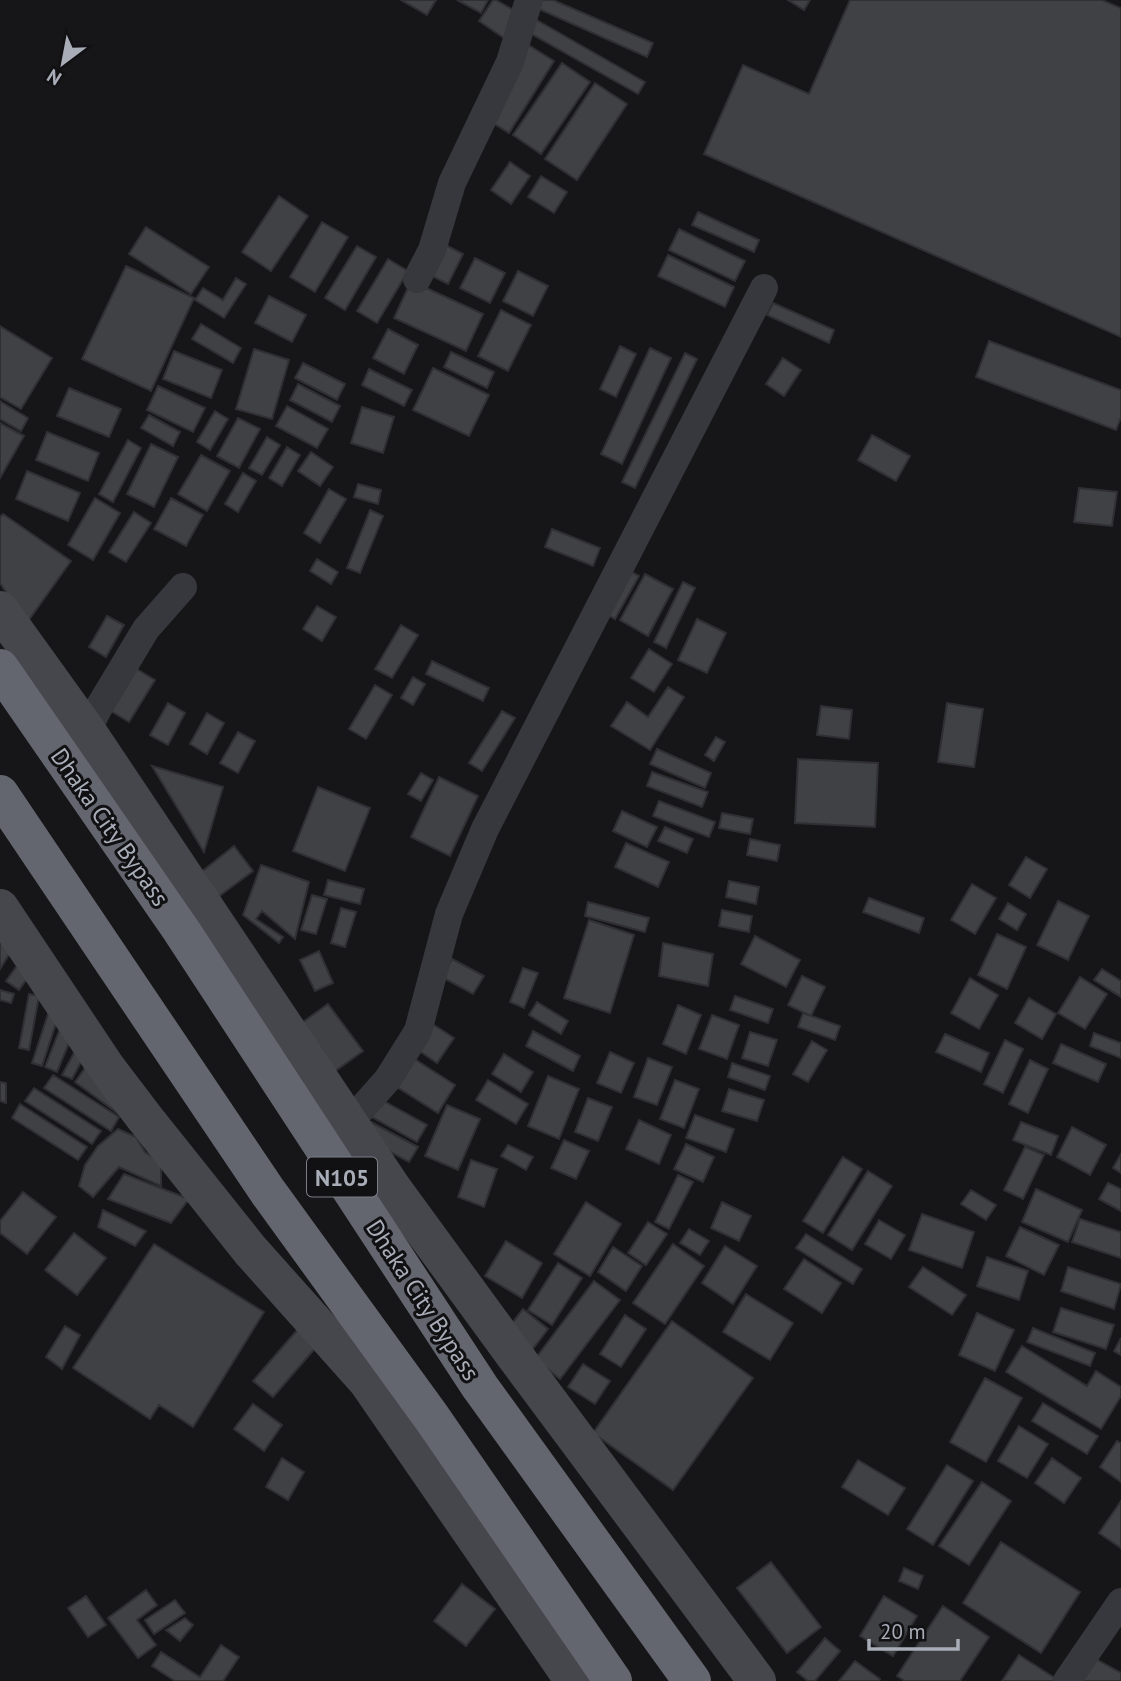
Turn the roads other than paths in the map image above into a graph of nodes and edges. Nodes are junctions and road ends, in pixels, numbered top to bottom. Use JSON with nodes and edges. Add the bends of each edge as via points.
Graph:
{"nodes":[{"id":1,"x":529,"y":0,"type":"edge"},
{"id":2,"x":416,"y":279,"type":"dead end"},
{"id":3,"x":764,"y":288,"type":"dead end"},
{"id":4,"x":183,"y":587,"type":"dead end"},
{"id":5,"x":0,"y":610,"type":"edge"},
{"id":6,"x":0,"y":668,"type":"edge"},
{"id":7,"x":87,"y":730,"type":"junction"},
{"id":8,"x":0,"y":794,"type":"edge"},
{"id":9,"x":0,"y":908,"type":"edge"},
{"id":10,"x":349,"y":1124,"type":"junction"},
{"id":11,"x":1121,"y":1602,"type":"edge"},
{"id":12,"x":574,"y":1681,"type":"edge"},
{"id":13,"x":613,"y":1681,"type":"edge"},
{"id":14,"x":692,"y":1681,"type":"edge"},
{"id":15,"x":757,"y":1681,"type":"edge"},
{"id":16,"x":1068,"y":1681,"type":"edge"}],
"edges":[{"from":1,"to":2,"type":"street","via":[[510,62],[452,183],[432,250]]},
{"from":3,"to":10,"type":"street","via":[[485,829],[449,914],[418,1031],[388,1079]]},
{"from":4,"to":7,"type":"street","via":[[146,629]]},
{"from":5,"to":7,"type":"main road"},
{"from":6,"to":14,"type":"highway","name":"Dhaka City Bypass","number":"N105","via":[[181,930],[480,1387]]},
{"from":7,"to":10,"type":"main road"},
{"from":8,"to":13,"type":"highway","number":"N105","via":[[268,1192],[432,1418]]},
{"from":9,"to":12,"type":"main road","via":[[144,1117],[250,1250],[367,1381]]},
{"from":10,"to":15,"type":"main road","via":[[498,1334]]},
{"from":11,"to":16,"type":"street"}]}
